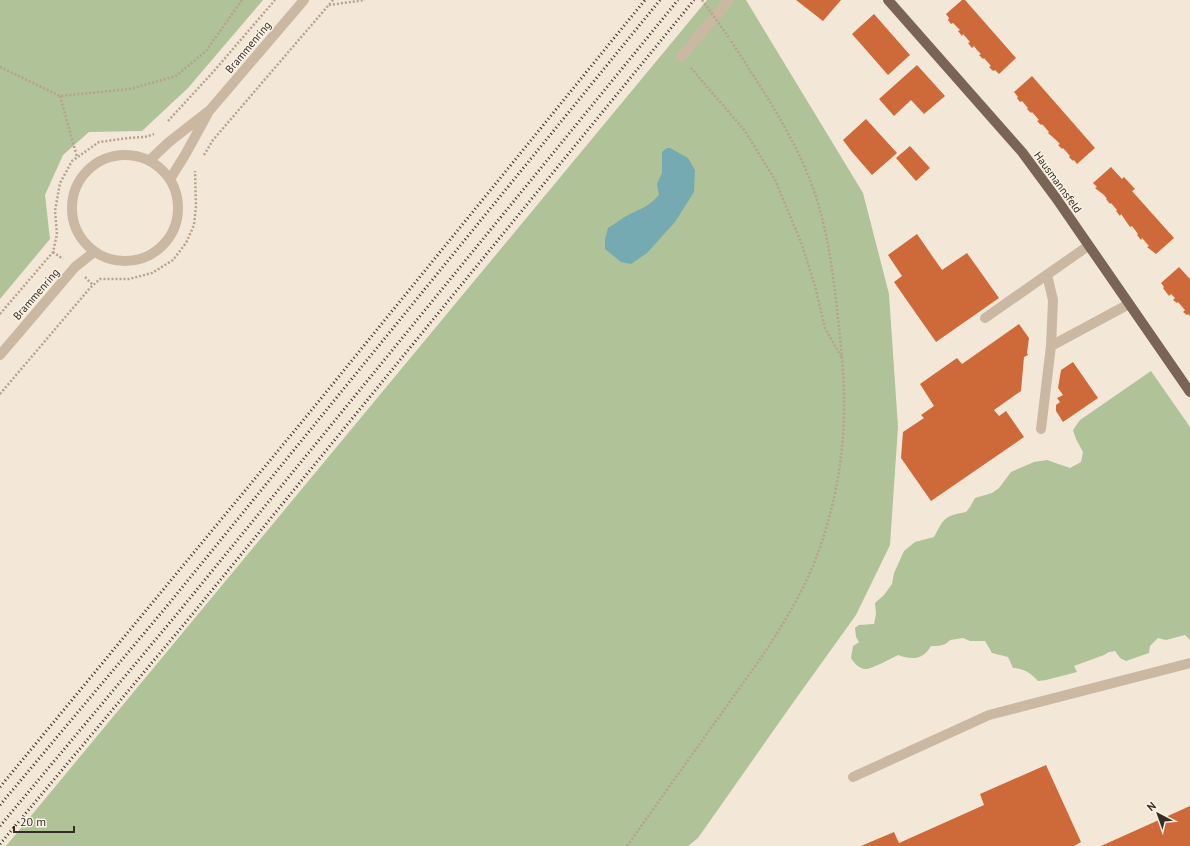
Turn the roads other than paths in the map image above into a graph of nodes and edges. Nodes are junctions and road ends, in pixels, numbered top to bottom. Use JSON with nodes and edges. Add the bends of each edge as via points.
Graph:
{"nodes":[{"id":1,"x":304,"y":0,"type":"edge"},
{"id":2,"x":730,"y":0,"type":"edge"},
{"id":3,"x":888,"y":0,"type":"edge"},
{"id":4,"x":681,"y":58,"type":"road end"},
{"id":5,"x":210,"y":110,"type":"junction"},
{"id":6,"x":150,"y":160,"type":"junction"},
{"id":7,"x":170,"y":179,"type":"junction"},
{"id":8,"x":1088,"y":246,"type":"junction"},
{"id":9,"x":94,"y":252,"type":"junction"},
{"id":10,"x":1047,"y":275,"type":"junction"},
{"id":11,"x":1129,"y":304,"type":"junction"},
{"id":12,"x":985,"y":318,"type":"dead end"},
{"id":13,"x":1051,"y":346,"type":"junction"},
{"id":14,"x":0,"y":355,"type":"edge"},
{"id":15,"x":1190,"y":392,"type":"edge"},
{"id":16,"x":1041,"y":429,"type":"dead end"},
{"id":17,"x":1190,"y":663,"type":"edge"},
{"id":18,"x":853,"y":777,"type":"dead end"}],
"edges":[{"from":1,"to":5,"type":"street","name":"Brammenring"},
{"from":2,"to":4,"type":"street"},
{"from":3,"to":8,"type":"main road","name":"Hausmannsfeld","via":[[1022,152]]},
{"from":5,"to":6,"type":"street","name":"Brammenring"},
{"from":5,"to":7,"type":"street","name":"Brammenring"},
{"from":6,"to":7,"type":"street"},
{"from":6,"to":9,"type":"street","via":[[125,155],[107,158],[91,168],[75,188],[73,219],[85,244]]},
{"from":7,"to":9,"type":"street","via":[[178,198],[177,219],[175,229],[158,250],[143,260],[128,262],[112,260]]},
{"from":8,"to":10,"type":"street"},
{"from":8,"to":11,"type":"main road","name":"Hausmannsfeld"},
{"from":9,"to":14,"type":"street","name":"Brammenring","via":[[75,268]]},
{"from":10,"to":12,"type":"street"},
{"from":10,"to":13,"type":"street","via":[[1053,300]]},
{"from":11,"to":13,"type":"street"},
{"from":11,"to":15,"type":"main road","name":"Hausmannsfeld"},
{"from":13,"to":16,"type":"street"},
{"from":17,"to":18,"type":"street","via":[[989,715]]}]}
